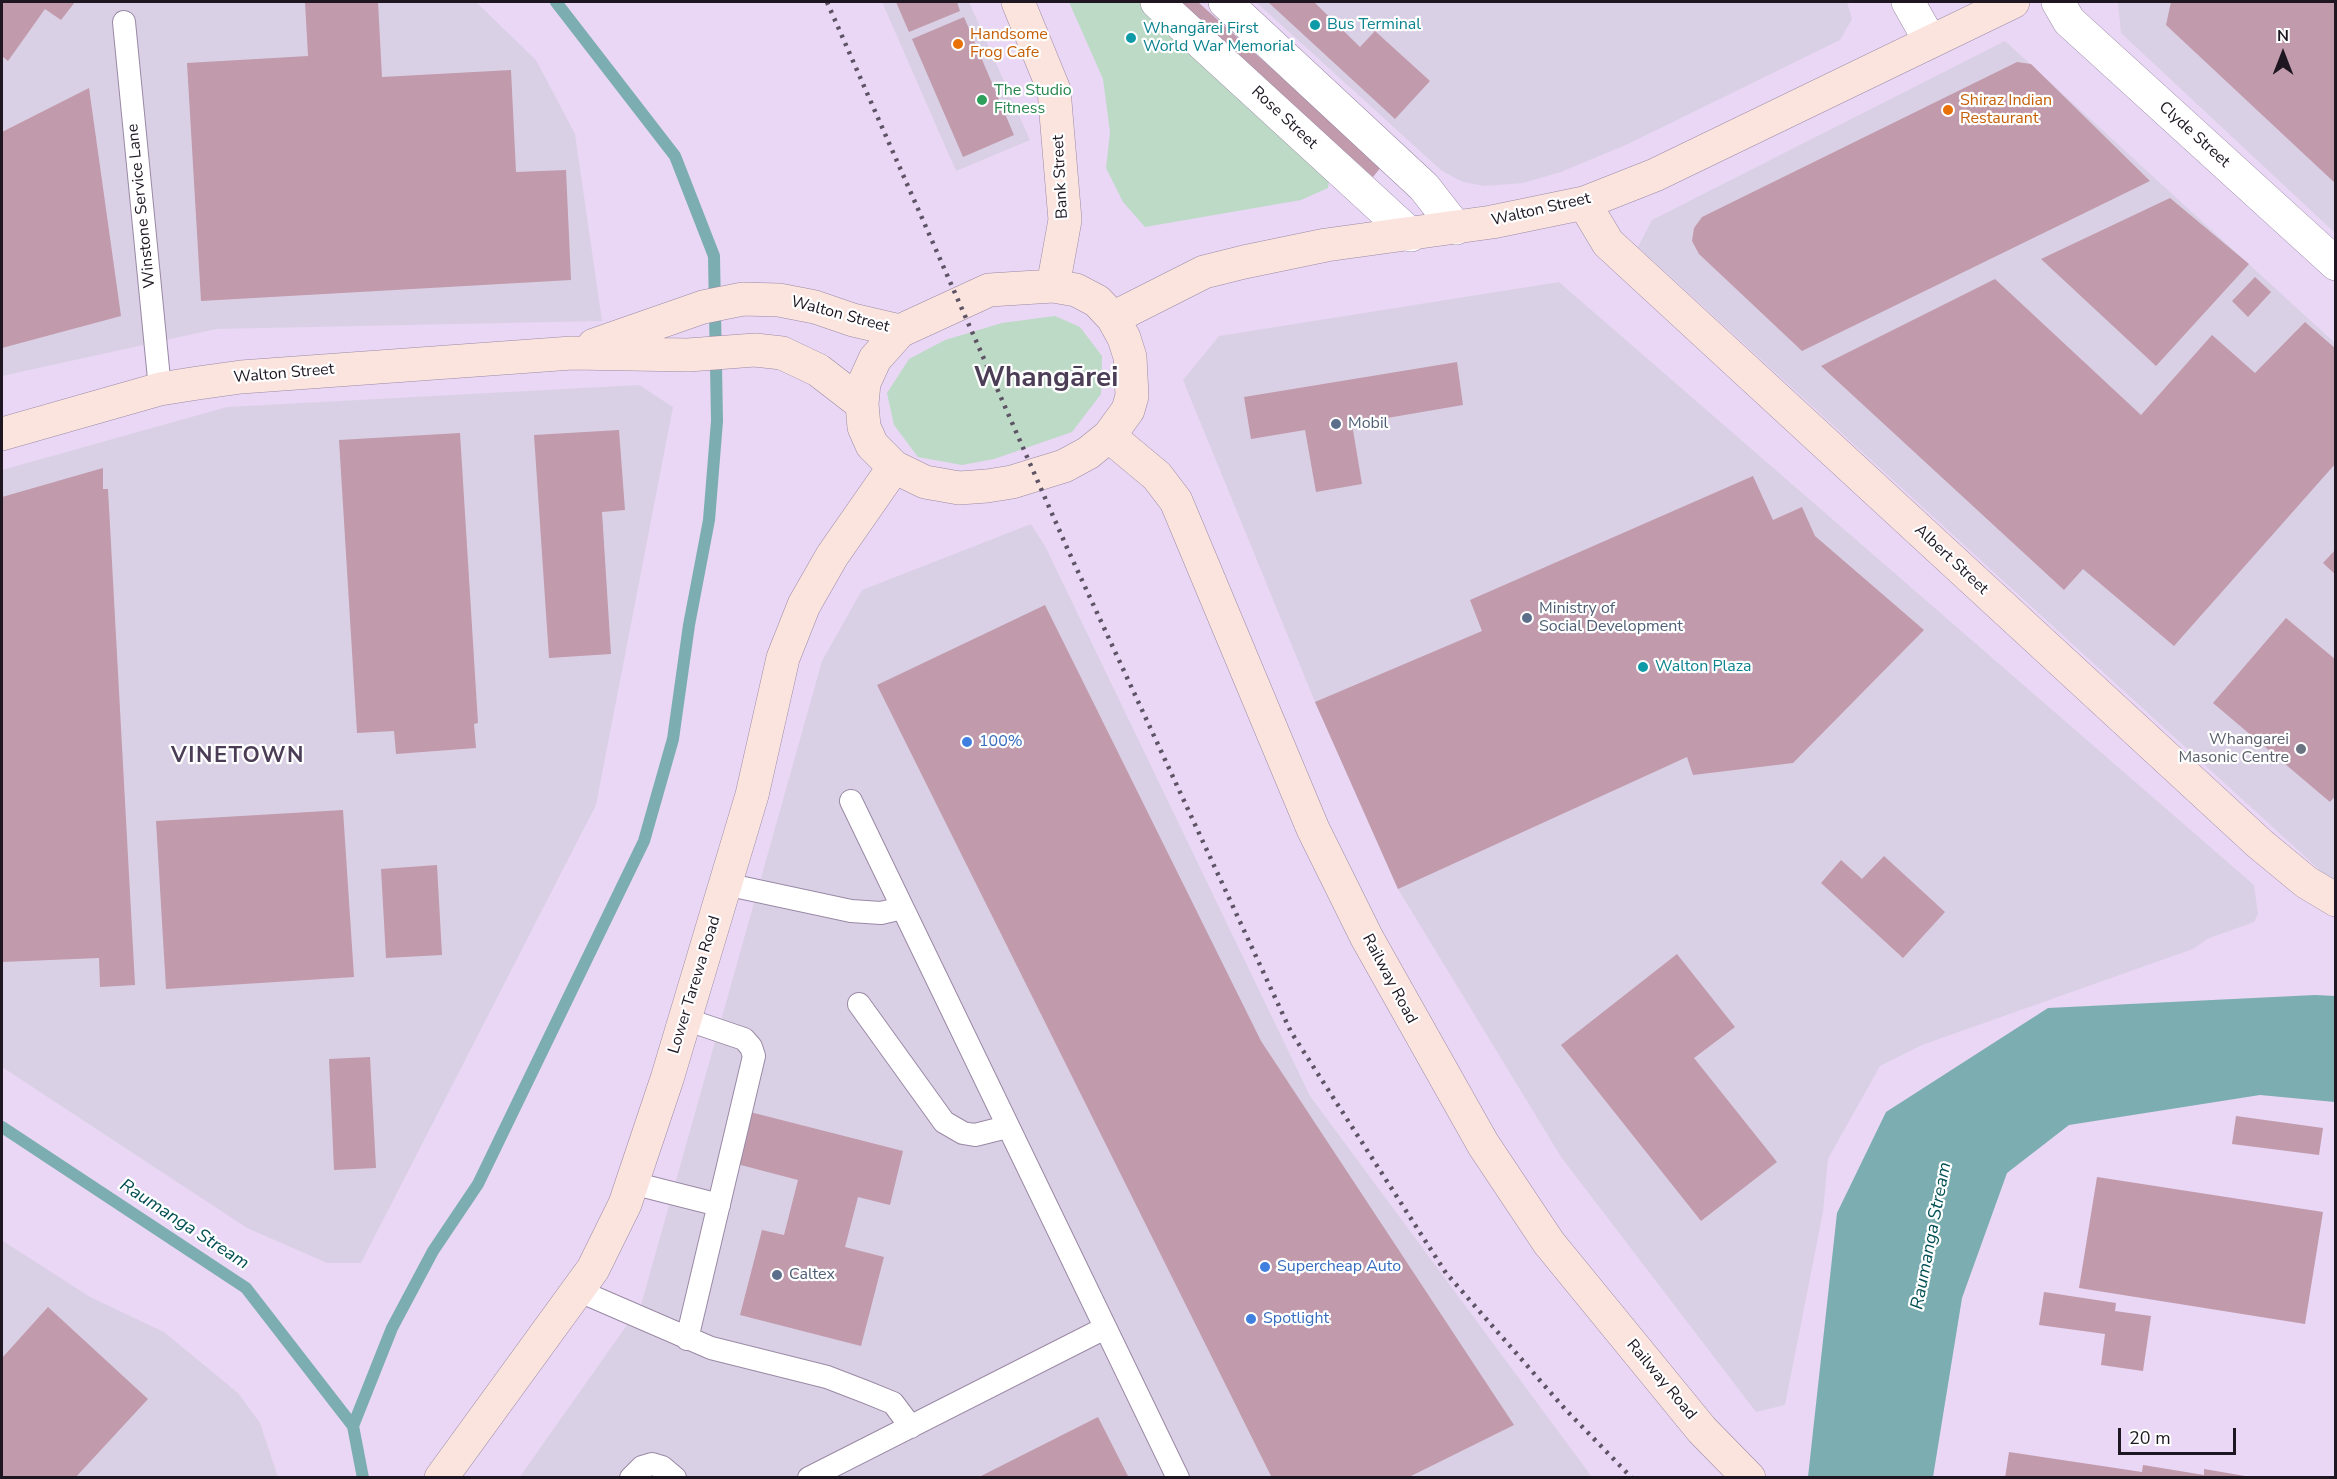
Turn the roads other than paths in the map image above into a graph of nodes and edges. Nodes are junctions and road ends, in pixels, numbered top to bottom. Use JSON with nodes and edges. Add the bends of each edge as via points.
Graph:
{"nodes":[{"id":1,"x":1018,"y":2,"type":"edge"},
{"id":2,"x":1157,"y":2,"type":"edge"},
{"id":3,"x":1225,"y":2,"type":"edge"},
{"id":4,"x":1908,"y":2,"type":"edge"},
{"id":5,"x":2013,"y":2,"type":"edge"},
{"id":6,"x":2058,"y":2,"type":"edge"},
{"id":7,"x":124,"y":22,"type":"dead end"},
{"id":8,"x":1930,"y":41,"type":"junction"},
{"id":9,"x":1584,"y":203,"type":"junction"},
{"id":10,"x":1456,"y":228,"type":"junction"},
{"id":11,"x":1411,"y":235,"type":"junction"},
{"id":12,"x":2336,"y":264,"type":"edge"},
{"id":13,"x":1053,"y":286,"type":"junction"},
{"id":14,"x":1113,"y":318,"type":"junction"},
{"id":15,"x":900,"y":331,"type":"junction"},
{"id":16,"x":637,"y":342,"type":"junction"},
{"id":17,"x":160,"y":389,"type":"junction"},
{"id":18,"x":862,"y":404,"type":"junction"},
{"id":19,"x":2,"y":434,"type":"edge"},
{"id":20,"x":1109,"y":436,"type":"junction"},
{"id":21,"x":894,"y":467,"type":"junction"},
{"id":22,"x":851,"y":801,"type":"dead end"},
{"id":23,"x":725,"y":884,"type":"junction"},
{"id":24,"x":2336,"y":900,"type":"edge"},
{"id":25,"x":902,"y":908,"type":"junction"},
{"id":26,"x":859,"y":1004,"type":"dead end"},
{"id":27,"x":685,"y":1019,"type":"junction"},
{"id":28,"x":1006,"y":1127,"type":"junction"},
{"id":29,"x":632,"y":1183,"type":"junction"},
{"id":30,"x":719,"y":1205,"type":"junction"},
{"id":31,"x":577,"y":1290,"type":"junction"},
{"id":32,"x":1105,"y":1328,"type":"junction"},
{"id":33,"x":687,"y":1339,"type":"junction"},
{"id":34,"x":911,"y":1426,"type":"junction"},
{"id":35,"x":441,"y":1478,"type":"edge"},
{"id":36,"x":631,"y":1478,"type":"edge"},
{"id":37,"x":675,"y":1478,"type":"edge"},
{"id":38,"x":809,"y":1478,"type":"edge"},
{"id":39,"x":1178,"y":1478,"type":"edge"},
{"id":40,"x":1749,"y":1478,"type":"edge"}],
"edges":[{"from":1,"to":13,"type":"main road","name":"Bank Street","via":[[1054,90],[1065,219]]},
{"from":2,"to":11,"type":"street","name":"Rose Street"},
{"from":3,"to":10,"type":"street","via":[[1424,187]]},
{"from":4,"to":8,"type":"street"},
{"from":5,"to":8,"type":"main road","name":"Walton Street"},
{"from":6,"to":12,"type":"street","name":"Clyde Street","via":[[2069,21]]},
{"from":7,"to":17,"type":"lane","name":"Winstone Service Lane"},
{"from":8,"to":9,"type":"main road","name":"Walton Street","via":[[1655,175]]},
{"from":9,"to":10,"type":"main road","name":"Walton Street"},
{"from":9,"to":24,"type":"main road","name":"Albert Street","via":[[1593,222],[1617,251],[2260,844],[2306,882]]},
{"from":10,"to":11,"type":"main road","name":"Walton Street"},
{"from":11,"to":14,"type":"main road","name":"Walton Street","via":[[1326,245],[1204,272]]},
{"from":13,"to":14,"type":"main road","via":[[1076,290],[1097,301]]},
{"from":13,"to":15,"type":"main road","via":[[989,290]]},
{"from":14,"to":20,"type":"main road","via":[[1124,338],[1132,380],[1128,410]]},
{"from":15,"to":16,"type":"main road","name":"Walton Street","via":[[779,300],[743,299],[703,307]]},
{"from":15,"to":18,"type":"main road","via":[[875,359],[864,384]]},
{"from":16,"to":17,"type":"main road","name":"Walton Street","via":[[572,352],[242,377]]},
{"from":16,"to":18,"type":"main road","name":"Walton Street","via":[[688,354],[782,352],[818,370]]},
{"from":17,"to":19,"type":"main road","name":"Walton Street"},
{"from":18,"to":21,"type":"main road","via":[[864,427],[872,445]]},
{"from":20,"to":21,"type":"main road","via":[[1064,466],[987,486],[959,488],[926,482]]},
{"from":20,"to":40,"type":"main road","name":"Railway Road","via":[[1157,476],[1176,501],[1313,829],[1367,938],[1483,1144],[1549,1244],[1702,1430]]},
{"from":21,"to":23,"type":"main road","name":"Lower Tarewa Road","via":[[832,556],[804,605],[783,658],[752,795]]},
{"from":22,"to":25,"type":"lane"},
{"from":23,"to":25,"type":"lane","via":[[851,911],[881,913]]},
{"from":23,"to":27,"type":"main road","name":"Lower Tarewa Road"},
{"from":25,"to":28,"type":"lane"},
{"from":26,"to":28,"type":"lane","via":[[944,1122],[975,1136]]},
{"from":27,"to":29,"type":"main road","name":"Lower Tarewa Road"},
{"from":27,"to":30,"type":"lane","via":[[744,1039],[754,1056]]},
{"from":28,"to":32,"type":"lane"},
{"from":29,"to":30,"type":"lane"},
{"from":29,"to":31,"type":"main road","name":"Lower Tarewa Road","via":[[593,1269]]},
{"from":30,"to":33,"type":"lane"},
{"from":31,"to":33,"type":"lane"},
{"from":31,"to":35,"type":"main road","name":"Lower Tarewa Road"},
{"from":32,"to":34,"type":"lane"},
{"from":32,"to":39,"type":"lane"},
{"from":33,"to":34,"type":"lane","via":[[827,1377],[866,1392],[893,1403]]},
{"from":34,"to":38,"type":"lane"},
{"from":36,"to":37,"type":"lane","via":[[642,1467],[652,1464]]}]}
